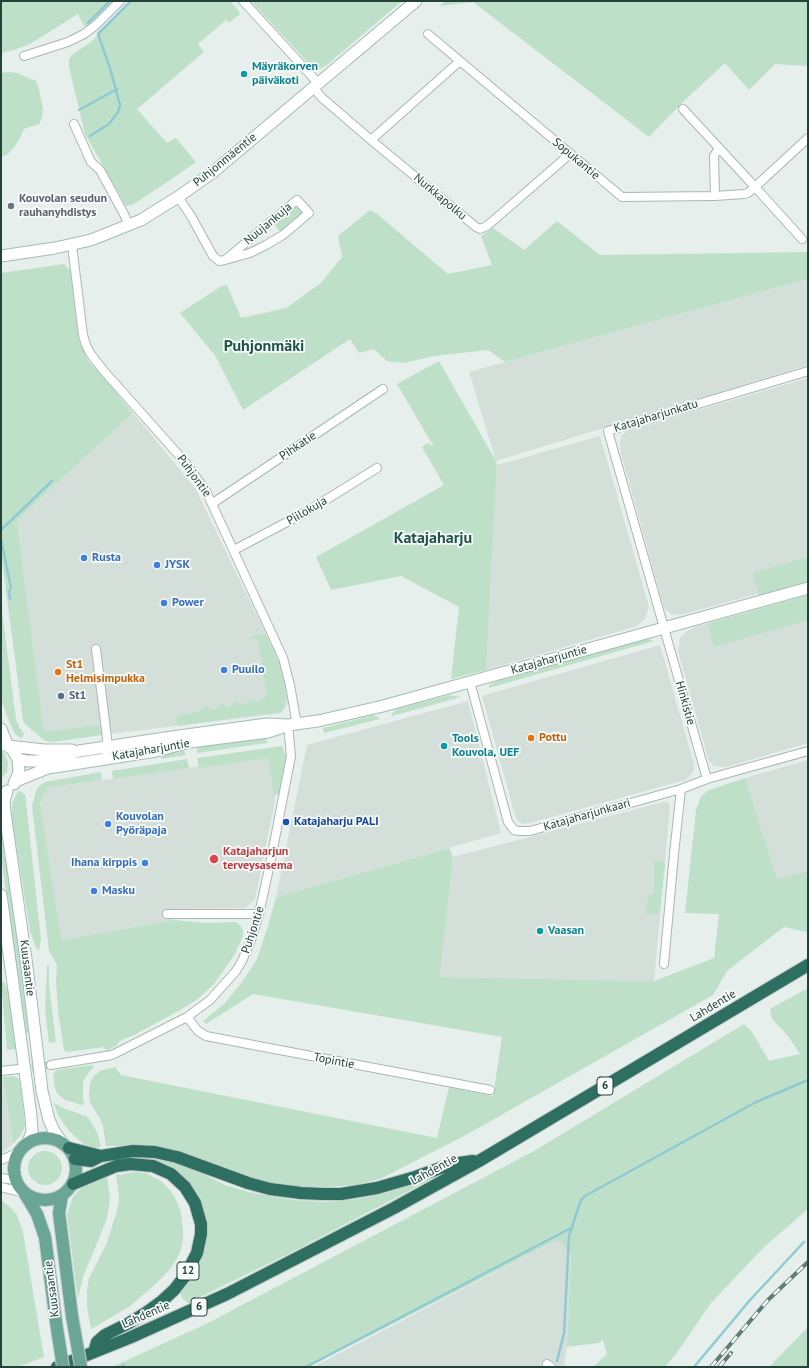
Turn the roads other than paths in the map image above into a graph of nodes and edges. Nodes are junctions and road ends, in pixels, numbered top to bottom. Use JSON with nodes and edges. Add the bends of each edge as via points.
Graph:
{"nodes":[{"id":1,"x":120,"y":1,"type":"edge"},
{"id":2,"x":243,"y":1,"type":"edge"},
{"id":3,"x":416,"y":1,"type":"edge"},
{"id":4,"x":428,"y":34,"type":"dead end"},
{"id":5,"x":24,"y":56,"type":"dead end"},
{"id":6,"x":460,"y":61,"type":"junction"},
{"id":7,"x":316,"y":85,"type":"junction"},
{"id":8,"x":683,"y":109,"type":"dead end"},
{"id":9,"x":74,"y":124,"type":"dead end"},
{"id":10,"x":808,"y":138,"type":"edge"},
{"id":11,"x":371,"y":140,"type":"junction"},
{"id":12,"x":719,"y":148,"type":"junction"},
{"id":13,"x":570,"y":154,"type":"junction"},
{"id":14,"x":756,"y":187,"type":"junction"},
{"id":15,"x":715,"y":196,"type":"junction"},
{"id":16,"x":178,"y":197,"type":"junction"},
{"id":17,"x":129,"y":226,"type":"junction"},
{"id":18,"x":802,"y":239,"type":"dead end"},
{"id":19,"x":72,"y":245,"type":"junction"},
{"id":20,"x":1,"y":256,"type":"edge"},
{"id":21,"x":224,"y":260,"type":"junction"},
{"id":22,"x":808,"y":371,"type":"edge"},
{"id":23,"x":384,"y":389,"type":"dead end"},
{"id":24,"x":377,"y":468,"type":"dead end"},
{"id":25,"x":213,"y":503,"type":"junction"},
{"id":26,"x":234,"y":550,"type":"junction"},
{"id":27,"x":808,"y":588,"type":"edge"},
{"id":28,"x":664,"y":628,"type":"junction"},
{"id":29,"x":96,"y":649,"type":"dead end"},
{"id":30,"x":470,"y":682,"type":"junction"},
{"id":31,"x":292,"y":725,"type":"junction"},
{"id":32,"x":1,"y":729,"type":"edge"},
{"id":33,"x":5,"y":744,"type":"edge"},
{"id":34,"x":106,"y":746,"type":"junction"},
{"id":35,"x":79,"y":751,"type":"junction"},
{"id":36,"x":808,"y":751,"type":"edge"},
{"id":37,"x":105,"y":758,"type":"junction"},
{"id":38,"x":18,"y":759,"type":"junction"},
{"id":39,"x":707,"y":779,"type":"junction"},
{"id":40,"x":16,"y":781,"type":"junction"},
{"id":41,"x":681,"y":789,"type":"junction"},
{"id":42,"x":4,"y":792,"type":"edge"},
{"id":43,"x":1,"y":895,"type":"edge"},
{"id":44,"x":167,"y":914,"type":"dead end"},
{"id":45,"x":259,"y":914,"type":"junction"},
{"id":46,"x":664,"y":964,"type":"dead end"},
{"id":47,"x":808,"y":965,"type":"edge"},
{"id":48,"x":187,"y":1017,"type":"junction"},
{"id":49,"x":51,"y":1065,"type":"tunnel mouth"},
{"id":50,"x":19,"y":1069,"type":"tunnel mouth"},
{"id":51,"x":1,"y":1071,"type":"edge"},
{"id":52,"x":490,"y":1090,"type":"dead end"},
{"id":53,"x":28,"y":1142,"type":"junction"},
{"id":54,"x":65,"y":1144,"type":"junction"},
{"id":55,"x":17,"y":1154,"type":"junction"},
{"id":56,"x":101,"y":1156,"type":"junction"},
{"id":57,"x":75,"y":1159,"type":"junction"},
{"id":58,"x":1,"y":1160,"type":"edge"},
{"id":59,"x":479,"y":1161,"type":"junction"},
{"id":60,"x":1,"y":1178,"type":"edge"},
{"id":61,"x":15,"y":1180,"type":"junction"},
{"id":62,"x":73,"y":1184,"type":"junction"},
{"id":63,"x":1,"y":1187,"type":"edge"},
{"id":64,"x":25,"y":1193,"type":"junction"},
{"id":65,"x":62,"y":1195,"type":"junction"},
{"id":66,"x":94,"y":1352,"type":"junction"},
{"id":67,"x":57,"y":1367,"type":"edge"},
{"id":68,"x":63,"y":1367,"type":"edge"},
{"id":69,"x":81,"y":1367,"type":"edge"}],
"edges":[{"from":1,"to":5,"type":"street","via":[[84,34],[68,42]]},
{"from":2,"to":7,"type":"street","name":"Nurkkapolku"},
{"from":3,"to":7,"type":"street","name":"Puhjonmäentie"},
{"from":4,"to":6,"type":"street","name":"Sopukantie"},
{"from":6,"to":11,"type":"street"},
{"from":6,"to":13,"type":"street","name":"Sopukantie"},
{"from":7,"to":11,"type":"street","name":"Nurkkapolku","via":[[321,97]]},
{"from":7,"to":16,"type":"street","name":"Puhjonmäentie","via":[[212,173]]},
{"from":8,"to":12,"type":"street"},
{"from":9,"to":17,"type":"street","via":[[91,162],[100,170]]},
{"from":10,"to":14,"type":"street"},
{"from":11,"to":13,"type":"street","name":"Nurkkapolku","via":[[480,229],[487,226]]},
{"from":12,"to":14,"type":"street"},
{"from":12,"to":15,"type":"street","via":[[714,156]]},
{"from":13,"to":15,"type":"street","name":"Sopukantie","via":[[622,197]]},
{"from":14,"to":15,"type":"street","name":"Sopukantie","via":[[744,194]]},
{"from":14,"to":18,"type":"street"},
{"from":16,"to":17,"type":"street","name":"Puhjonmäentie"},
{"from":16,"to":21,"type":"street","via":[[213,256],[219,261]]},
{"from":17,"to":19,"type":"street","name":"Puhjonmäentie"},
{"from":19,"to":20,"type":"street","name":"Puhjonmäentie"},
{"from":19,"to":25,"type":"street","name":"Puhjontie","via":[[83,335],[90,353],[102,370],[193,471]]},
{"from":21,"to":21,"type":"street","name":"Nuujankuja","via":[[250,253],[266,245],[283,235],[309,213],[297,200]]},
{"from":22,"to":28,"type":"street","name":"Katajaharjunkatu","via":[[608,431]]},
{"from":23,"to":25,"type":"street","name":"Pihkatie"},
{"from":24,"to":26,"type":"street","name":"Piilokuja","via":[[308,511]]},
{"from":25,"to":26,"type":"street","name":"Puhjontie"},
{"from":26,"to":31,"type":"street","name":"Puhjontie","via":[[283,658],[290,685]]},
{"from":27,"to":28,"type":"street","name":"Katajaharjuntie"},
{"from":28,"to":30,"type":"street","name":"Katajaharjuntie"},
{"from":28,"to":39,"type":"street","name":"Hinkistie"},
{"from":29,"to":34,"type":"street"},
{"from":30,"to":31,"type":"street","name":"Katajaharjuntie","via":[[382,706]]},
{"from":30,"to":41,"type":"street","name":"Katajaharjunkaari","via":[[508,822],[514,830],[530,830]]},
{"from":31,"to":34,"type":"street","name":"Katajaharjuntie","via":[[267,724]]},
{"from":31,"to":37,"type":"street","name":"Katajaharjuntie","via":[[268,732],[190,742],[156,751]]},
{"from":31,"to":45,"type":"street","name":"Puhjontie","via":[[291,756]]},
{"from":32,"to":33,"type":"street"},
{"from":33,"to":35,"type":"street","via":[[44,750]]},
{"from":33,"to":38,"type":"street","via":[[12,749]]},
{"from":34,"to":35,"type":"street","name":"Katajaharjuntie"},
{"from":34,"to":37,"type":"street"},
{"from":35,"to":38,"type":"street","name":"Katajaharjuntie","via":[[39,761]]},
{"from":36,"to":39,"type":"street","name":"Katajaharjunkaari"},
{"from":37,"to":40,"type":"street","name":"Katajaharjuntie","via":[[48,768]]},
{"from":38,"to":40,"type":"street","via":[[20,768]]},
{"from":39,"to":41,"type":"street","name":"Katajaharjunkaari"},
{"from":40,"to":42,"type":"street"},
{"from":41,"to":46,"type":"street"},
{"from":42,"to":54,"type":"street","name":"Kuusaantie","via":[[42,1092],[49,1120]]},
{"from":43,"to":53,"type":"street","name":"Kuusaantie","via":[[31,1116],[32,1132]]},
{"from":44,"to":45,"type":"street"},
{"from":45,"to":48,"type":"street","name":"Puhjontie","via":[[248,950],[236,971],[210,1000]]},
{"from":47,"to":59,"type":"highway","name":"Lahdentie","number":"6"},
{"from":48,"to":49,"type":"street","name":"Puhjontie","via":[[112,1055]]},
{"from":48,"to":52,"type":"street","name":"Topintie","via":[[198,1031],[206,1036]]},
{"from":50,"to":51,"type":"street"},
{"from":53,"to":54,"type":"main road","via":[[44,1137]]},
{"from":53,"to":55,"type":"main road"},
{"from":54,"to":56,"type":"highway"},
{"from":54,"to":57,"type":"main road"},
{"from":55,"to":58,"type":"street"},
{"from":55,"to":61,"type":"main road","via":[[13,1166]]},
{"from":56,"to":57,"type":"highway","via":[[90,1161]]},
{"from":56,"to":59,"type":"highway","via":[[133,1151],[155,1152],[270,1189],[322,1194],[341,1194],[377,1188],[452,1164]]},
{"from":57,"to":62,"type":"main road","via":[[76,1172]]},
{"from":59,"to":66,"type":"highway","name":"Lahdentie","number":"6","via":[[247,1284]]},
{"from":60,"to":61,"type":"street"},
{"from":61,"to":64,"type":"main road"},
{"from":62,"to":65,"type":"main road","number":"12"},
{"from":62,"to":66,"type":"highway","number":"12","via":[[116,1166],[153,1166],[171,1174],[185,1187],[195,1203],[201,1224],[197,1253],[186,1276],[174,1290],[147,1312],[105,1335],[97,1342]]},
{"from":63,"to":64,"type":"street"},
{"from":64,"to":65,"type":"main road","via":[[43,1200]]},
{"from":64,"to":68,"type":"main road","name":"Kuusaantie","bridge":true,"via":[[34,1206],[45,1237]]},
{"from":65,"to":69,"type":"main road","name":"Kuusaantie","bridge":true,"via":[[59,1213]]},
{"from":66,"to":67,"type":"highway","name":"Lahdentie","number":"6"}]}
